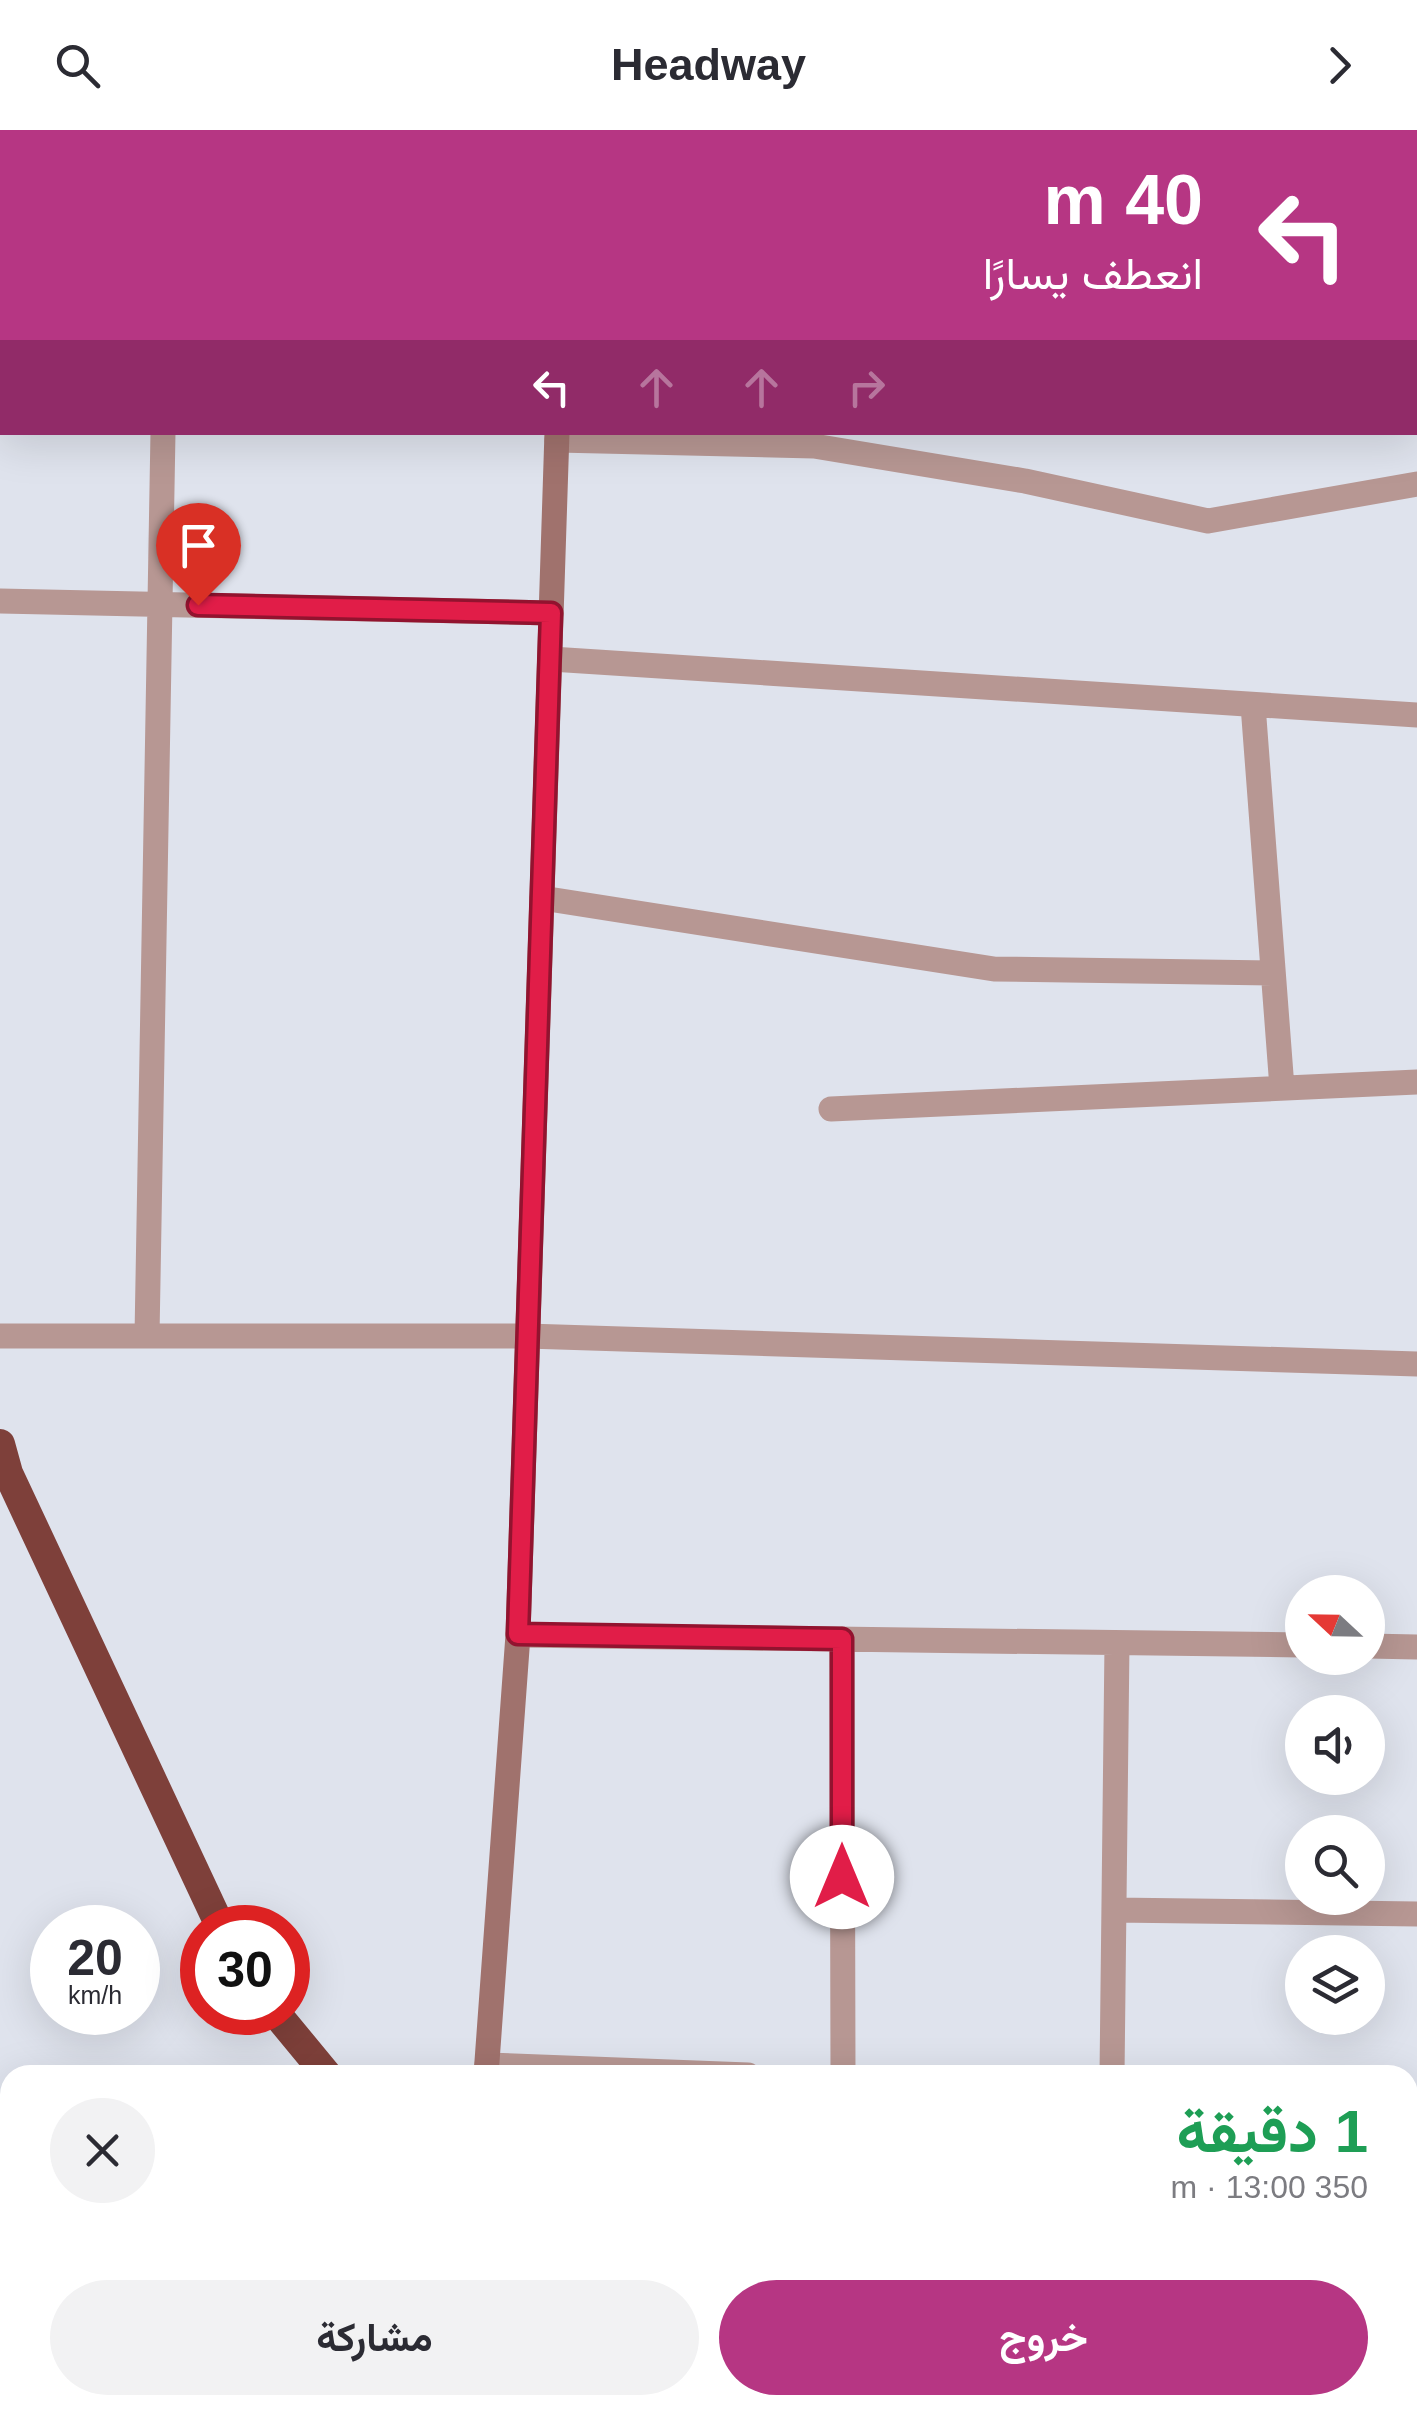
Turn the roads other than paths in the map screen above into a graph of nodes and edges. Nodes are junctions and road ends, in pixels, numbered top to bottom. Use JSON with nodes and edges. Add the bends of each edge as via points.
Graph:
{"nodes":[{"id":1,"x":163,"y":435,"type":"edge"},
{"id":2,"x":557,"y":436,"type":"edge"},
{"id":3,"x":1417,"y":484,"type":"edge"},
{"id":4,"x":0,"y":601,"type":"edge"},
{"id":5,"x":158,"y":604,"type":"junction"},
{"id":6,"x":551,"y":613,"type":"junction"},
{"id":7,"x":551,"y":659,"type":"junction"},
{"id":8,"x":1253,"y":705,"type":"junction"},
{"id":9,"x":1417,"y":715,"type":"edge"},
{"id":10,"x":542,"y":898,"type":"junction"},
{"id":11,"x":1273,"y":973,"type":"junction"},
{"id":12,"x":1417,"y":1082,"type":"edge"},
{"id":13,"x":1282,"y":1088,"type":"junction"},
{"id":14,"x":831,"y":1109,"type":"dead end"},
{"id":15,"x":0,"y":1336,"type":"edge"},
{"id":16,"x":147,"y":1336,"type":"junction"},
{"id":17,"x":527,"y":1336,"type":"junction"},
{"id":18,"x":1417,"y":1364,"type":"edge"},
{"id":19,"x":0,"y":1444,"type":"edge"},
{"id":20,"x":518,"y":1634,"type":"junction"},
{"id":21,"x":842,"y":1639,"type":"junction"},
{"id":22,"x":1117,"y":1642,"type":"junction"},
{"id":23,"x":1285,"y":1645,"type":"edge"},
{"id":24,"x":1385,"y":1646,"type":"edge"},
{"id":25,"x":1417,"y":1647,"type":"edge"},
{"id":26,"x":211,"y":1905,"type":"edge"},
{"id":27,"x":1114,"y":1910,"type":"junction"},
{"id":28,"x":1417,"y":1914,"type":"edge"},
{"id":29,"x":294,"y":2035,"type":"edge"},
{"id":30,"x":319,"y":2065,"type":"edge"},
{"id":31,"x":487,"y":2065,"type":"edge"},
{"id":32,"x":842,"y":2065,"type":"edge"},
{"id":33,"x":1112,"y":2065,"type":"edge"}],
"edges":[{"from":1,"to":5,"type":"street"},
{"from":2,"to":3,"type":"street","via":[[814,446],[1208,520]]},
{"from":2,"to":6,"type":"street"},
{"from":4,"to":5,"type":"street"},
{"from":5,"to":6,"type":"street"},
{"from":5,"to":16,"type":"street"},
{"from":6,"to":7,"type":"street"},
{"from":7,"to":8,"type":"street"},
{"from":7,"to":10,"type":"street"},
{"from":8,"to":9,"type":"street"},
{"from":8,"to":11,"type":"street"},
{"from":10,"to":11,"type":"street","via":[[994,969]]},
{"from":10,"to":17,"type":"street"},
{"from":11,"to":13,"type":"street"},
{"from":12,"to":13,"type":"street"},
{"from":13,"to":14,"type":"street"},
{"from":15,"to":16,"type":"street"},
{"from":16,"to":17,"type":"street"},
{"from":17,"to":18,"type":"street"},
{"from":17,"to":20,"type":"street"},
{"from":19,"to":26,"type":"highway"},
{"from":20,"to":21,"type":"street"},
{"from":20,"to":31,"type":"street"},
{"from":21,"to":22,"type":"street"},
{"from":21,"to":32,"type":"street"},
{"from":22,"to":23,"type":"street"},
{"from":22,"to":27,"type":"street"},
{"from":24,"to":25,"type":"street"},
{"from":27,"to":28,"type":"street"},
{"from":27,"to":33,"type":"street"},
{"from":29,"to":30,"type":"highway"}]}
